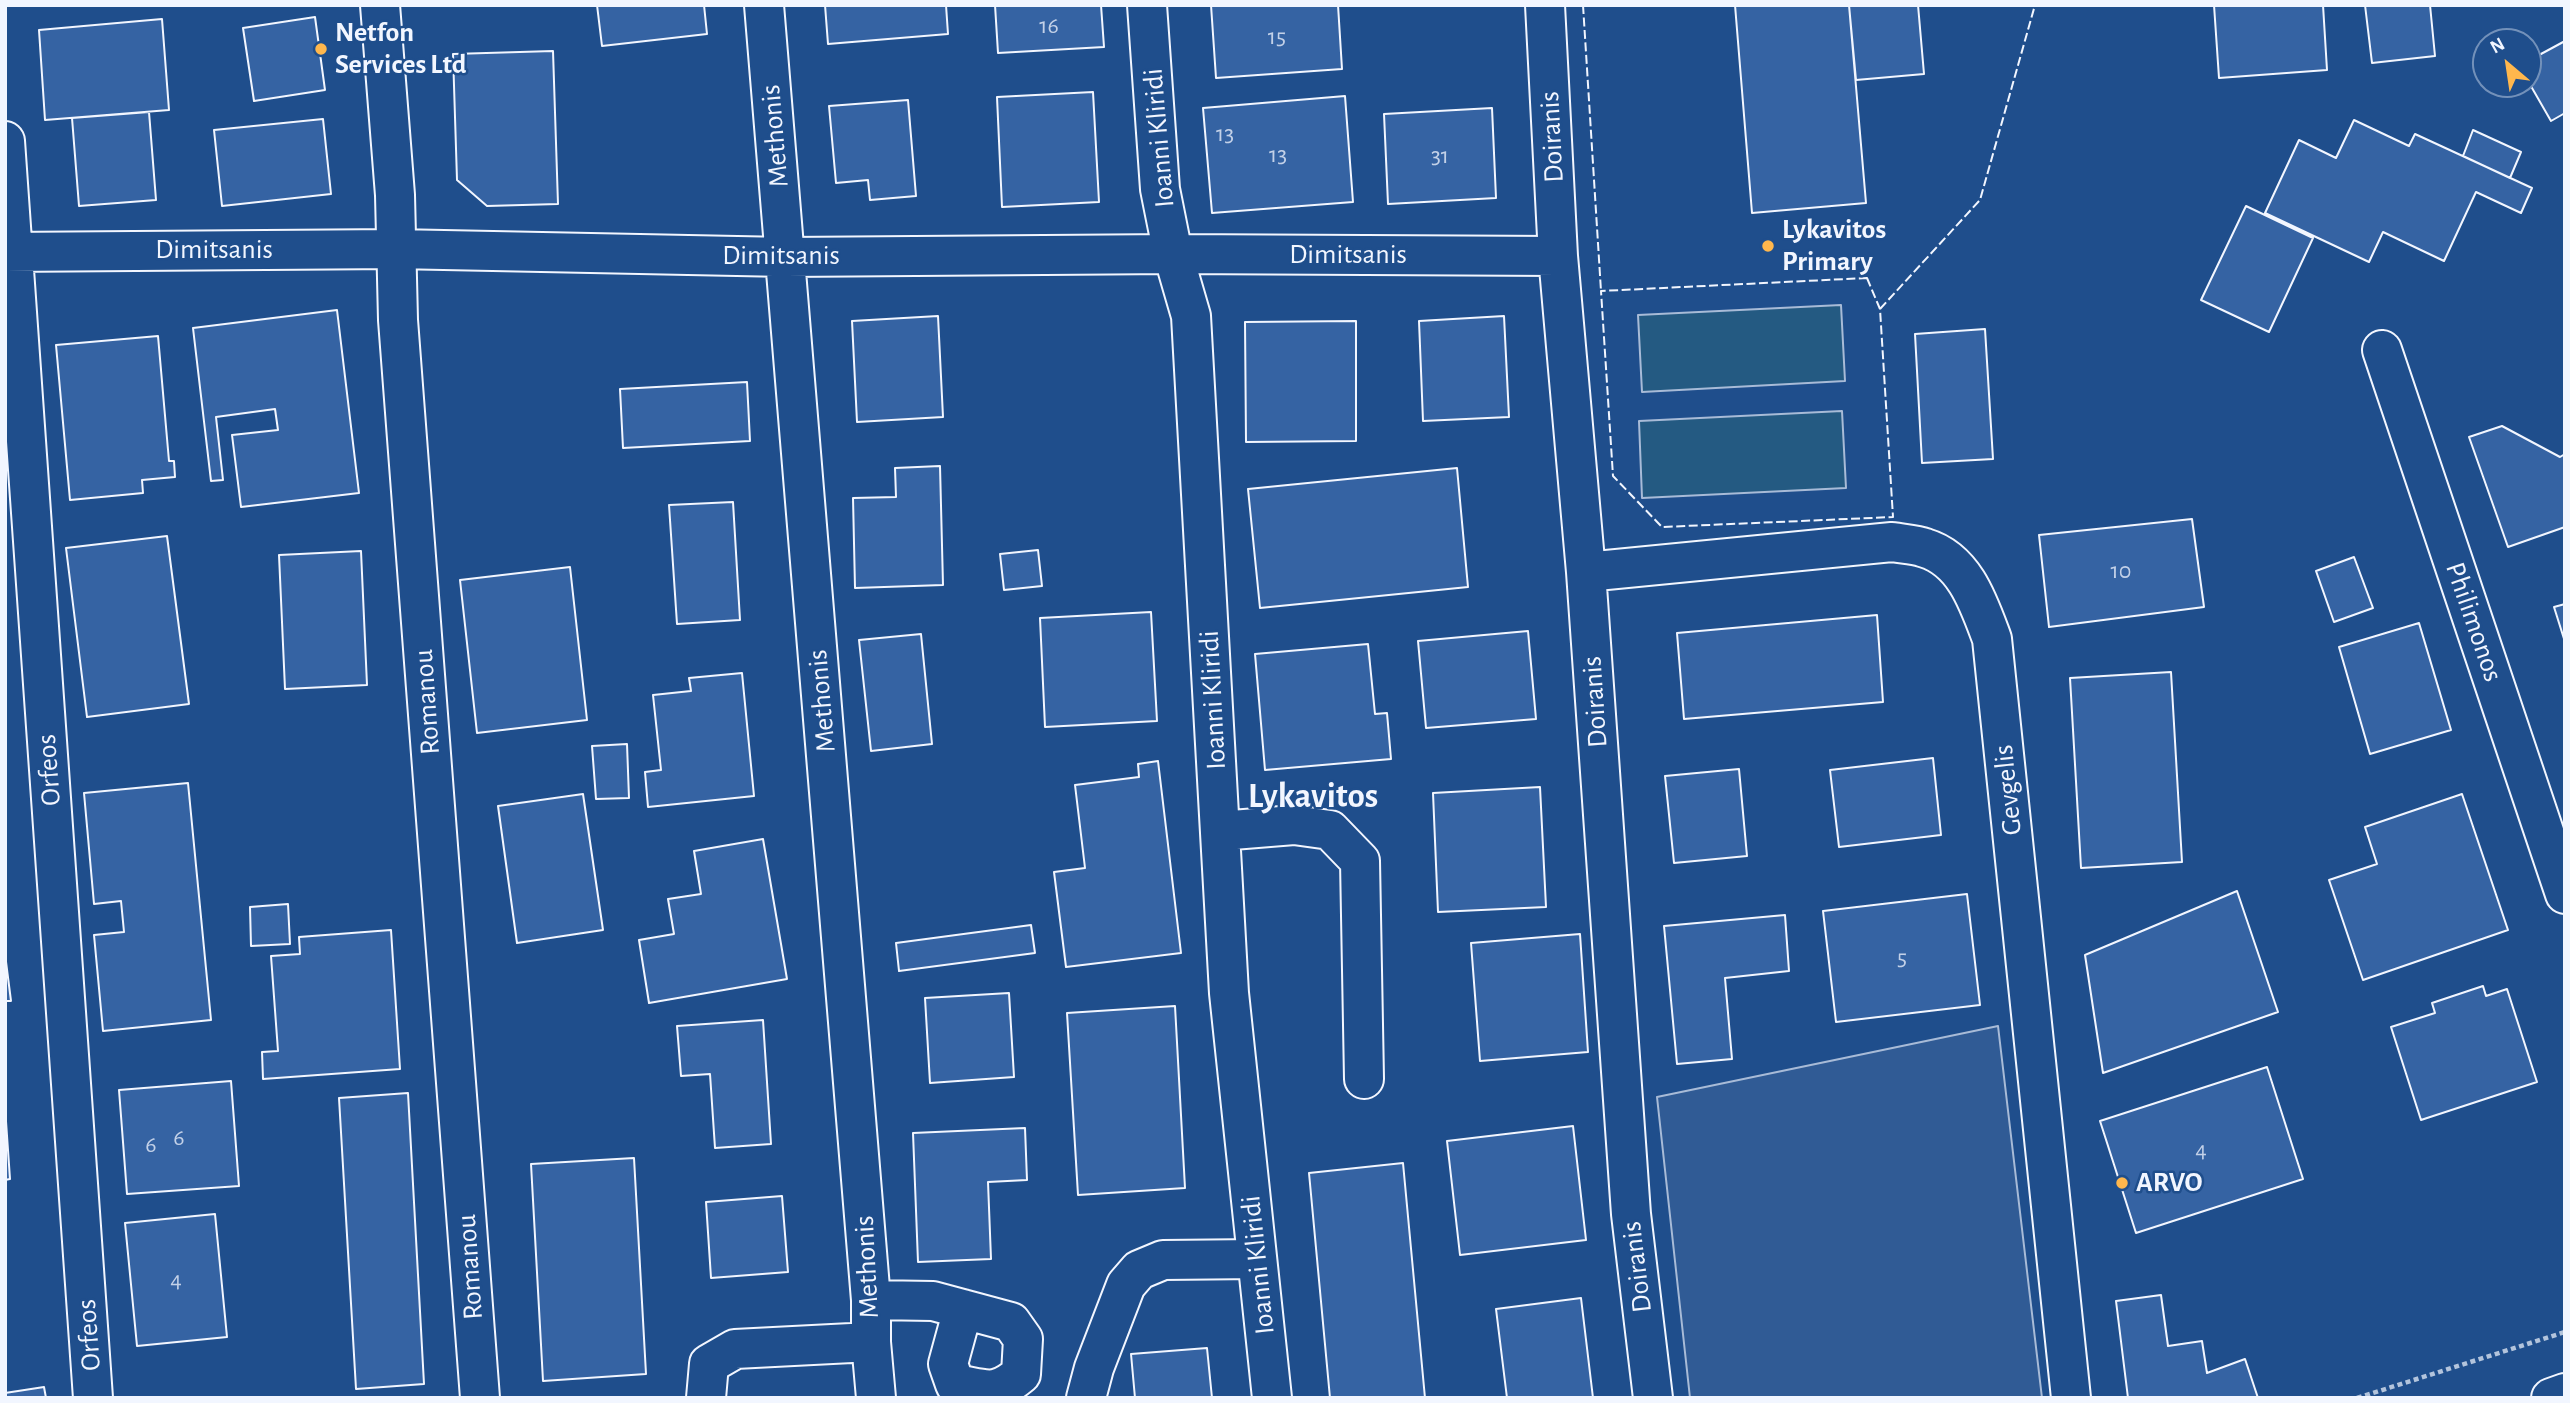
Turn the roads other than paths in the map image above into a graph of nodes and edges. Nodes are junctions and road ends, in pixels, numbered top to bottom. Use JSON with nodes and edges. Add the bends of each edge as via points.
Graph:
{"nodes":[{"id":1,"x":380,"y":5,"type":"edge"},
{"id":2,"x":764,"y":5,"type":"edge"},
{"id":3,"x":1147,"y":5,"type":"edge"},
{"id":4,"x":1545,"y":5,"type":"edge"},
{"id":5,"x":5,"y":141,"type":"edge"},
{"id":6,"x":395,"y":249,"type":"junction"},
{"id":7,"x":9,"y":252,"type":"edge"},
{"id":8,"x":1173,"y":254,"type":"junction"},
{"id":9,"x":1558,"y":256,"type":"junction"},
{"id":10,"x":786,"y":257,"type":"junction"},
{"id":11,"x":2382,"y":350,"type":"dead end"},
{"id":12,"x":1586,"y":572,"type":"junction"},
{"id":13,"x":2552,"y":808,"type":"edge"},
{"id":14,"x":1220,"y":831,"type":"junction"},
{"id":15,"x":2565,"y":894,"type":"edge"},
{"id":16,"x":1364,"y":1079,"type":"dead end"},
{"id":17,"x":1257,"y":1259,"type":"junction"},
{"id":18,"x":871,"y":1300,"type":"junction"},
{"id":19,"x":963,"y":1309,"type":"dead end"},
{"id":20,"x":871,"y":1342,"type":"junction"},
{"id":21,"x":2565,"y":1393,"type":"edge"},
{"id":22,"x":93,"y":1398,"type":"edge"},
{"id":23,"x":480,"y":1398,"type":"edge"},
{"id":24,"x":706,"y":1398,"type":"edge"},
{"id":25,"x":876,"y":1398,"type":"edge"},
{"id":26,"x":1086,"y":1398,"type":"edge"},
{"id":27,"x":1272,"y":1398,"type":"edge"},
{"id":28,"x":1653,"y":1398,"type":"edge"},
{"id":29,"x":2071,"y":1398,"type":"edge"},
{"id":30,"x":2551,"y":1398,"type":"edge"}],
"edges":[{"from":1,"to":6,"type":"street","name":"Romanou"},
{"from":2,"to":10,"type":"street","name":"Methonis"},
{"from":3,"to":8,"type":"street","name":"Ioanni Kliridi","via":[[1160,189]]},
{"from":4,"to":9,"type":"street","name":"Doiranis"},
{"from":5,"to":7,"type":"street","name":"Orfeos"},
{"from":6,"to":7,"type":"street","name":"Dimitsanis"},
{"from":6,"to":10,"type":"street","name":"Dimitsanis"},
{"from":6,"to":23,"type":"street","name":"Romanou"},
{"from":7,"to":22,"type":"street","name":"Orfeos"},
{"from":8,"to":9,"type":"street","name":"Dimitsanis"},
{"from":8,"to":10,"type":"street","name":"Dimitsanis"},
{"from":8,"to":14,"type":"street","name":"Ioanni Kliridi","via":[[1191,316]]},
{"from":9,"to":12,"type":"street","name":"Doiranis"},
{"from":10,"to":18,"type":"street","name":"Methonis"},
{"from":11,"to":13,"type":"street","name":"Philimonos"},
{"from":12,"to":28,"type":"street","name":"Doiranis","via":[[1631,1214]]},
{"from":12,"to":29,"type":"street","name":"Gevgelis","via":[[1892,542],[1927,548],[1956,567],[1977,596],[1992,639]]},
{"from":13,"to":15,"type":"street","name":"Philimonos"},
{"from":14,"to":16,"type":"street","via":[[1294,825],[1330,830],[1360,861]]},
{"from":14,"to":17,"type":"street","name":"Ioanni Kliridi","via":[[1229,993]]},
{"from":17,"to":26,"type":"street","via":[[1163,1260],[1139,1270],[1126,1285]]},
{"from":17,"to":27,"type":"street","name":"Ioanni Kliridi"},
{"from":18,"to":19,"type":"street","via":[[933,1301]]},
{"from":18,"to":20,"type":"street","name":"Methonis"},
{"from":20,"to":24,"type":"street","via":[[735,1349],[709,1364]]},
{"from":20,"to":25,"type":"street","name":"Methonis"},
{"from":21,"to":30,"type":"street"}]}
